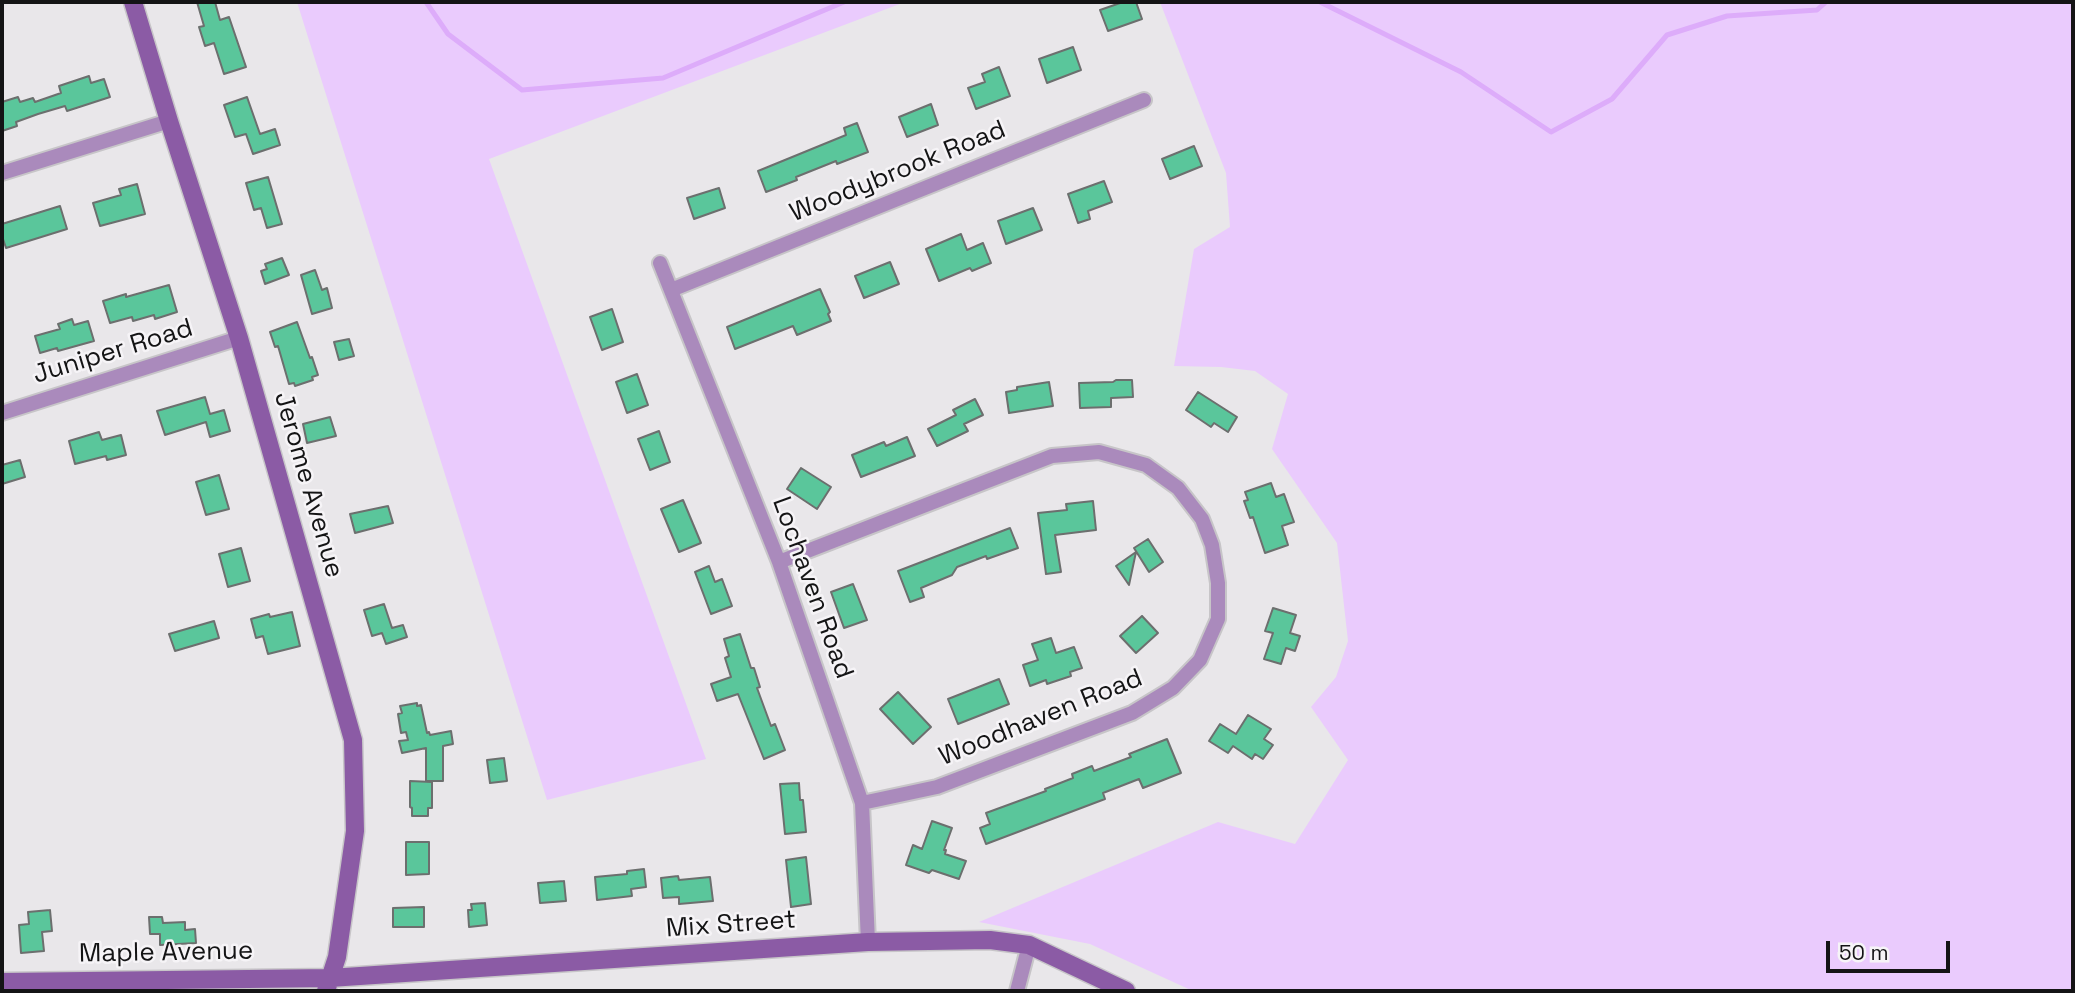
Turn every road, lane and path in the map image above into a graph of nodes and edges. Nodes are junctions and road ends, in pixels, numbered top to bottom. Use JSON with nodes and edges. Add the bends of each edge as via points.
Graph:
{"nodes":[{"id":1,"x":133,"y":2,"type":"edge"},
{"id":2,"x":1144,"y":100,"type":"dead end"},
{"id":3,"x":169,"y":121,"type":"junction"},
{"id":4,"x":2,"y":173,"type":"edge"},
{"id":5,"x":660,"y":263,"type":"dead end"},
{"id":6,"x":671,"y":290,"type":"junction"},
{"id":7,"x":239,"y":338,"type":"junction"},
{"id":8,"x":2,"y":413,"type":"edge"},
{"id":9,"x":779,"y":562,"type":"junction"},
{"id":10,"x":862,"y":803,"type":"junction"},
{"id":11,"x":868,"y":942,"type":"junction"},
{"id":12,"x":1029,"y":945,"type":"junction"},
{"id":13,"x":2,"y":982,"type":"edge"},
{"id":14,"x":328,"y":985,"type":"edge"},
{"id":15,"x":1017,"y":991,"type":"edge"},
{"id":16,"x":1126,"y":991,"type":"edge"}],
"edges":[{"from":1,"to":3,"type":"main road","name":"Jerome Avenue"},
{"from":2,"to":6,"type":"street","name":"Woodybrook Road"},
{"from":3,"to":4,"type":"street"},
{"from":3,"to":7,"type":"main road","name":"Jerome Avenue"},
{"from":5,"to":6,"type":"street","name":"Lochaven Road"},
{"from":6,"to":9,"type":"street","name":"Lochaven Road"},
{"from":7,"to":8,"type":"street","name":"Juniper Road"},
{"from":7,"to":14,"type":"main road","name":"Jerome Avenue","via":[[353,740],[355,831],[337,957]]},
{"from":9,"to":10,"type":"street","name":"Lochaven Road"},
{"from":9,"to":10,"type":"street","name":"Woodhaven Road","via":[[1052,456],[1099,452],[1146,465],[1178,488],[1202,519],[1212,545],[1219,583],[1218,619],[1200,660],[1173,688],[1132,713],[937,787]]},
{"from":10,"to":11,"type":"street","name":"Lochaven Road"},
{"from":11,"to":12,"type":"main road","name":"Mix Street","via":[[990,940]]},
{"from":11,"to":14,"type":"main road","name":"Mix Street"},
{"from":12,"to":15,"type":"street"},
{"from":12,"to":16,"type":"main road","name":"Mix Street"},
{"from":13,"to":14,"type":"main road","name":"Maple Avenue"}]}
